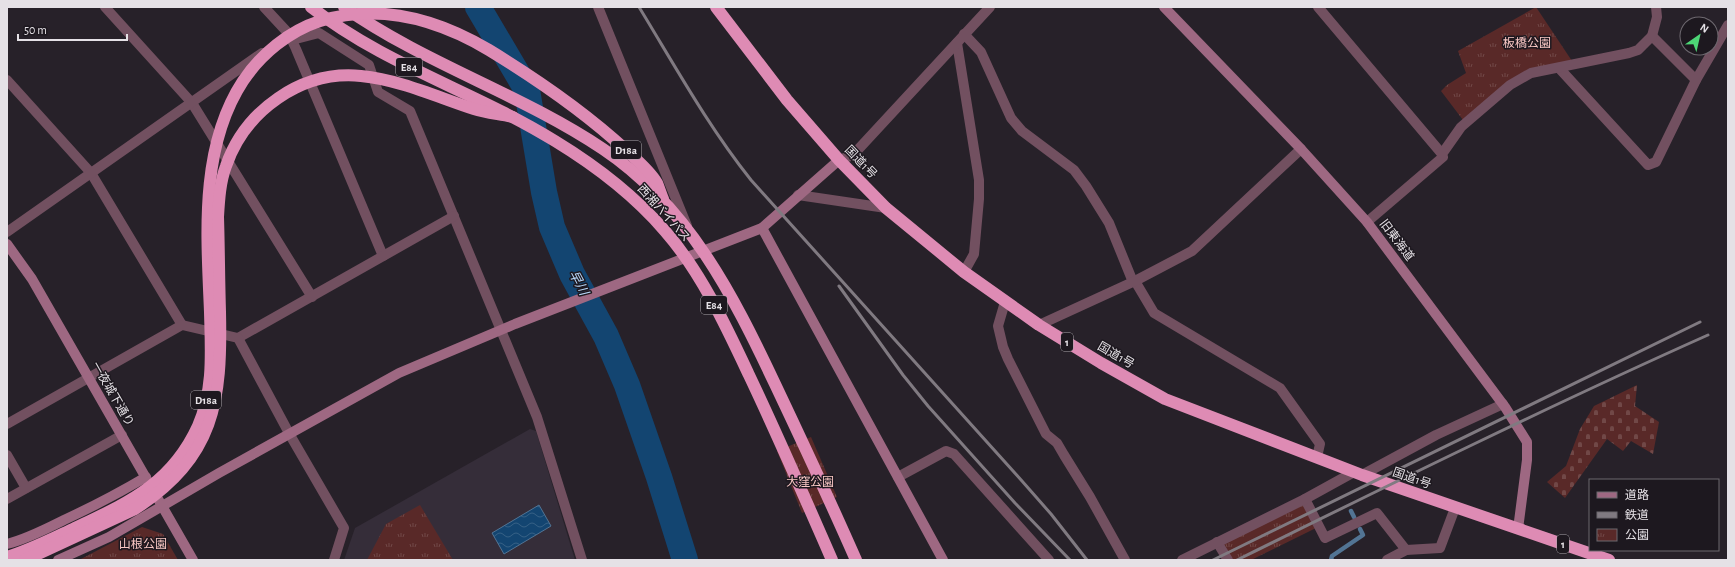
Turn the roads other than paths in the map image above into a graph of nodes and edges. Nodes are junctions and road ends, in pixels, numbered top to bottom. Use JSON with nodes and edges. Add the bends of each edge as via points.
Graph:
{"nodes":[{"id":1,"x":105,"y":7,"type":"edge"},
{"id":2,"x":264,"y":7,"type":"edge"},
{"id":3,"x":311,"y":7,"type":"edge"},
{"id":4,"x":344,"y":7,"type":"edge"},
{"id":5,"x":598,"y":7,"type":"edge"},
{"id":6,"x":716,"y":7,"type":"edge"},
{"id":7,"x":990,"y":7,"type":"edge"},
{"id":8,"x":1164,"y":7,"type":"edge"},
{"id":9,"x":1318,"y":7,"type":"edge"},
{"id":10,"x":1656,"y":7,"type":"edge"},
{"id":11,"x":1728,"y":25,"type":"edge"},
{"id":12,"x":964,"y":34,"type":"junction"},
{"id":13,"x":1652,"y":36,"type":"junction"},
{"id":14,"x":290,"y":37,"type":"junction"},
{"id":15,"x":957,"y":43,"type":"junction"},
{"id":16,"x":1559,"y":68,"type":"junction"},
{"id":17,"x":7,"y":80,"type":"edge"},
{"id":18,"x":1696,"y":80,"type":"junction"},
{"id":19,"x":192,"y":103,"type":"junction"},
{"id":20,"x":513,"y":117,"type":"junction"},
{"id":21,"x":1301,"y":149,"type":"junction"},
{"id":22,"x":1442,"y":154,"type":"junction"},
{"id":23,"x":839,"y":160,"type":"junction"},
{"id":24,"x":91,"y":173,"type":"junction"},
{"id":25,"x":798,"y":195,"type":"junction"},
{"id":26,"x":663,"y":199,"type":"junction"},
{"id":27,"x":886,"y":208,"type":"junction"},
{"id":28,"x":454,"y":216,"type":"junction"},
{"id":29,"x":1367,"y":222,"type":"junction"},
{"id":30,"x":762,"y":228,"type":"junction"},
{"id":31,"x":7,"y":232,"type":"edge"},
{"id":32,"x":7,"y":244,"type":"edge"},
{"id":33,"x":699,"y":252,"type":"junction"},
{"id":34,"x":383,"y":256,"type":"junction"},
{"id":35,"x":964,"y":272,"type":"junction"},
{"id":36,"x":1134,"y":281,"type":"junction"},
{"id":37,"x":312,"y":297,"type":"junction"},
{"id":38,"x":1005,"y":302,"type":"junction"},
{"id":39,"x":182,"y":325,"type":"junction"},
{"id":40,"x":1039,"y":325,"type":"junction"},
{"id":41,"x":502,"y":330,"type":"junction"},
{"id":42,"x":238,"y":338,"type":"junction"},
{"id":43,"x":89,"y":378,"type":"junction"},
{"id":44,"x":1503,"y":404,"type":"junction"},
{"id":45,"x":7,"y":424,"type":"edge"},
{"id":46,"x":122,"y":435,"type":"junction"},
{"id":47,"x":290,"y":435,"type":"junction"},
{"id":48,"x":7,"y":455,"type":"edge"},
{"id":49,"x":1316,"y":458,"type":"junction"},
{"id":50,"x":1358,"y":474,"type":"junction"},
{"id":51,"x":898,"y":476,"type":"junction"},
{"id":52,"x":146,"y":477,"type":"junction"},
{"id":53,"x":26,"y":488,"type":"junction"},
{"id":54,"x":7,"y":499,"type":"edge"},
{"id":55,"x":1305,"y":499,"type":"junction"},
{"id":56,"x":162,"y":506,"type":"junction"},
{"id":57,"x":1455,"y":508,"type":"junction"},
{"id":58,"x":1518,"y":529,"type":"junction"},
{"id":59,"x":1217,"y":542,"type":"junction"},
{"id":60,"x":7,"y":544,"type":"edge"},
{"id":61,"x":1406,"y":550,"type":"junction"},
{"id":62,"x":7,"y":557,"type":"edge"},
{"id":63,"x":25,"y":560,"type":"edge"},
{"id":64,"x":58,"y":560,"type":"edge"},
{"id":65,"x":193,"y":560,"type":"edge"},
{"id":66,"x":334,"y":560,"type":"edge"},
{"id":67,"x":582,"y":560,"type":"edge"},
{"id":68,"x":832,"y":560,"type":"edge"},
{"id":69,"x":856,"y":560,"type":"edge"},
{"id":70,"x":943,"y":560,"type":"edge"},
{"id":71,"x":1049,"y":560,"type":"edge"},
{"id":72,"x":1125,"y":560,"type":"edge"},
{"id":73,"x":1182,"y":560,"type":"edge"},
{"id":74,"x":1228,"y":560,"type":"edge"},
{"id":75,"x":1387,"y":560,"type":"edge"},
{"id":76,"x":1609,"y":560,"type":"edge"}],
"edges":[{"from":1,"to":19,"type":"street"},
{"from":2,"to":14,"type":"street"},
{"from":3,"to":20,"type":"highway","name":"西湘バイパス","number":"E84","via":[[378,51]]},
{"from":4,"to":26,"type":"highway","name":"西湘バイパス","number":"E84","via":[[388,35],[581,134],[625,164]]},
{"from":5,"to":33,"type":"street"},
{"from":6,"to":23,"type":"highway","name":"国道1号","number":"1","via":[[787,100]]},
{"from":7,"to":12,"type":"street"},
{"from":8,"to":21,"type":"street","name":"旧東海道"},
{"from":9,"to":22,"type":"street"},
{"from":10,"to":13,"type":"street","via":[[1657,17]]},
{"from":11,"to":18,"type":"street"},
{"from":12,"to":15,"type":"street"},
{"from":12,"to":36,"type":"street","via":[[981,52],[1011,118],[1022,130],[1074,170],[1086,186],[1109,223]]},
{"from":13,"to":16,"type":"street","via":[[1634,52]]},
{"from":13,"to":18,"type":"street"},
{"from":14,"to":19,"type":"street"},
{"from":14,"to":28,"type":"street","via":[[319,33],[369,65],[378,92],[410,111]]},
{"from":14,"to":34,"type":"street"},
{"from":15,"to":23,"type":"street","via":[[853,155]]},
{"from":15,"to":35,"type":"street","via":[[979,180],[974,254]]},
{"from":16,"to":18,"type":"street","via":[[1648,165],[1656,162]]},
{"from":16,"to":22,"type":"street","via":[[1531,73],[1510,85],[1462,127]]},
{"from":17,"to":24,"type":"street"},
{"from":19,"to":24,"type":"street"},
{"from":19,"to":37,"type":"street"},
{"from":20,"to":63,"type":"highway","via":[[475,109],[394,82],[344,75],[315,80],[296,87],[281,95],[256,115],[247,125],[233,150],[220,190],[220,373],[213,411],[206,430],[182,470],[151,499]]},
{"from":20,"to":68,"type":"highway","name":"西湘バイパス","number":"E84","via":[[556,141],[602,172],[646,210],[682,252],[731,336]]},
{"from":21,"to":29,"type":"street","name":"旧東海道"},
{"from":21,"to":36,"type":"street","via":[[1192,251]]},
{"from":22,"to":29,"type":"street","via":[[1443,157]]},
{"from":23,"to":25,"type":"street"},
{"from":23,"to":27,"type":"highway","name":"国道1号","number":"1"},
{"from":24,"to":31,"type":"street"},
{"from":24,"to":39,"type":"street"},
{"from":25,"to":27,"type":"street"},
{"from":25,"to":30,"type":"street"},
{"from":26,"to":62,"type":"highway","number":"D18a","via":[[656,183],[642,165],[615,140],[503,58],[456,32],[438,24],[404,16],[368,13],[332,18],[293,34],[275,46],[253,67],[235,94],[223,121],[208,202],[211,368],[202,417],[189,443],[157,482],[127,503],[32,548]]},
{"from":26,"to":69,"type":"highway","name":"西湘バイパス","number":"E84","via":[[705,252],[744,319]]},
{"from":27,"to":35,"type":"highway","name":"国道1号","number":"1"},
{"from":28,"to":34,"type":"street"},
{"from":28,"to":41,"type":"street"},
{"from":29,"to":44,"type":"street","name":"旧東海道"},
{"from":30,"to":33,"type":"street"},
{"from":30,"to":51,"type":"street"},
{"from":32,"to":43,"type":"street","name":"一夜城下通り","via":[[32,279]]},
{"from":33,"to":41,"type":"street"},
{"from":34,"to":37,"type":"street"},
{"from":35,"to":38,"type":"highway","name":"国道1号","number":"1"},
{"from":36,"to":40,"type":"street"},
{"from":36,"to":49,"type":"street","via":[[1154,313],[1280,388],[1320,444]]},
{"from":37,"to":42,"type":"street"},
{"from":38,"to":40,"type":"highway","name":"国道1号","number":"1"},
{"from":38,"to":72,"type":"street","via":[[998,326],[1002,347],[1046,434],[1057,443]]},
{"from":39,"to":42,"type":"street"},
{"from":39,"to":43,"type":"street"},
{"from":40,"to":49,"type":"highway","name":"国道1号","number":"1","via":[[1165,399]]},
{"from":41,"to":47,"type":"street","via":[[399,373]]},
{"from":41,"to":67,"type":"street","via":[[537,417]]},
{"from":42,"to":47,"type":"street"},
{"from":43,"to":45,"type":"street"},
{"from":43,"to":46,"type":"street","name":"一夜城下通り"},
{"from":44,"to":50,"type":"street"},
{"from":44,"to":58,"type":"street","name":"旧東海道","via":[[1527,442]]},
{"from":46,"to":52,"type":"street","name":"一夜城下通り"},
{"from":46,"to":53,"type":"street"},
{"from":47,"to":56,"type":"street"},
{"from":47,"to":66,"type":"street","via":[[344,528]]},
{"from":48,"to":53,"type":"street"},
{"from":49,"to":50,"type":"highway","name":"国道1号","number":"1"},
{"from":50,"to":55,"type":"street"},
{"from":50,"to":57,"type":"highway","name":"国道1号","number":"1"},
{"from":51,"to":70,"type":"street"},
{"from":51,"to":71,"type":"street","via":[[946,451],[954,454]]},
{"from":52,"to":56,"type":"street","name":"一夜城下通り"},
{"from":52,"to":60,"type":"street","via":[[114,496],[42,531]]},
{"from":53,"to":54,"type":"street"},
{"from":55,"to":59,"type":"street"},
{"from":55,"to":61,"type":"street","via":[[1325,538],[1377,513]]},
{"from":56,"to":64,"type":"street","via":[[109,537]]},
{"from":56,"to":65,"type":"street","name":"一夜城下通り"},
{"from":57,"to":58,"type":"highway","name":"国道1号","number":"1"},
{"from":57,"to":61,"type":"street","via":[[1440,548]]},
{"from":58,"to":76,"type":"highway","name":"国道1号","number":"1"},
{"from":59,"to":73,"type":"street"},
{"from":59,"to":74,"type":"street"},
{"from":61,"to":75,"type":"street"}]}
